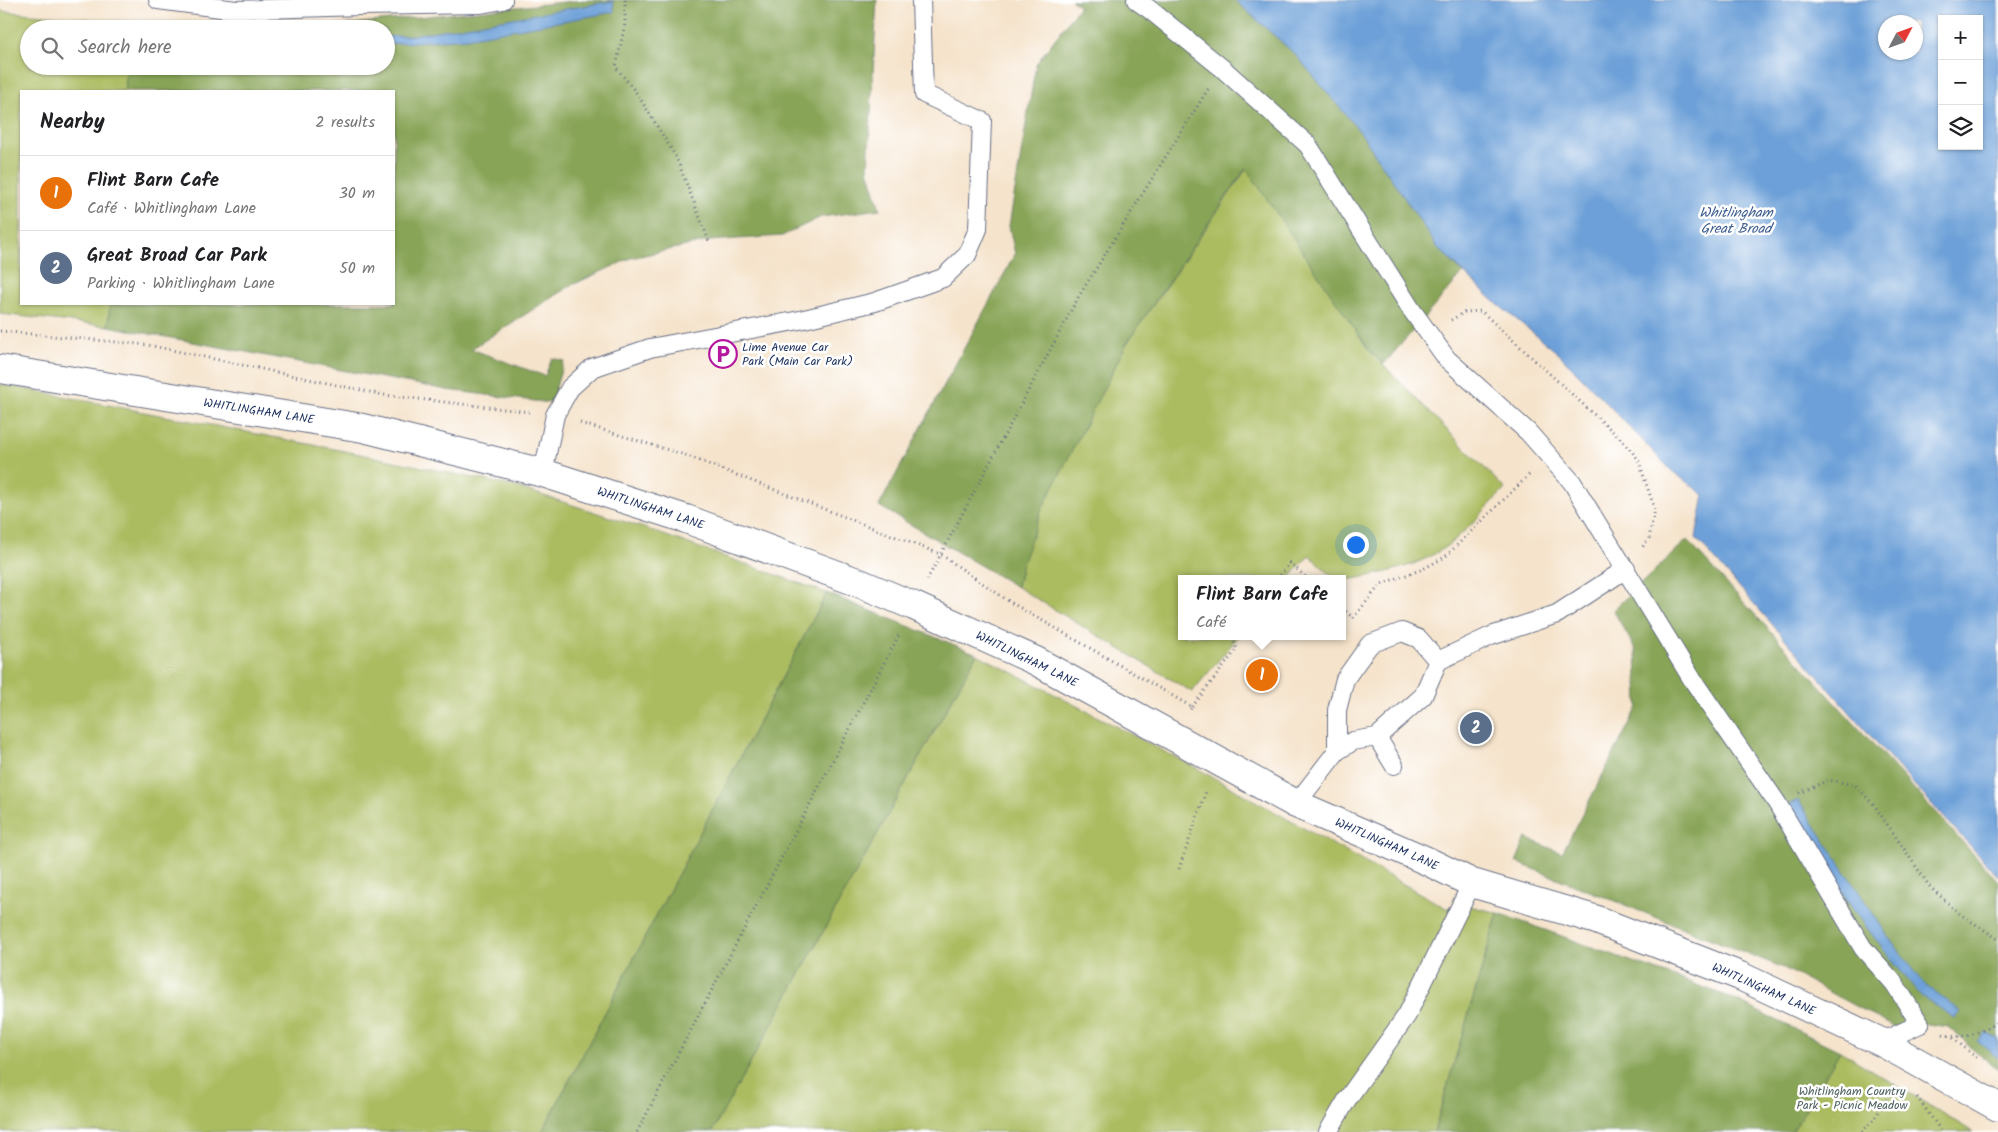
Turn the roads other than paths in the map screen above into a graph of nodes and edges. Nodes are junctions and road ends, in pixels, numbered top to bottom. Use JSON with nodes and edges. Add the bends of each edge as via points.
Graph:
{"nodes":[{"id":1,"x":158,"y":0,"type":"edge"},
{"id":2,"x":502,"y":0,"type":"edge"},
{"id":3,"x":921,"y":0,"type":"edge"},
{"id":4,"x":1136,"y":0,"type":"edge"},
{"id":5,"x":0,"y":369,"type":"edge"},
{"id":6,"x":543,"y":473,"type":"junction"},
{"id":7,"x":1626,"y":569,"type":"junction"},
{"id":8,"x":1438,"y":662,"type":"junction"},
{"id":9,"x":1377,"y":737,"type":"junction"},
{"id":10,"x":1337,"y":751,"type":"junction"},
{"id":11,"x":1394,"y":765,"type":"dead end"},
{"id":12,"x":1296,"y":804,"type":"junction"},
{"id":13,"x":1472,"y":883,"type":"junction"},
{"id":14,"x":1881,"y":1042,"type":"junction"},
{"id":15,"x":1998,"y":1107,"type":"edge"},
{"id":16,"x":1328,"y":1132,"type":"edge"}],
"edges":[{"from":1,"to":2,"type":"lane","via":[[236,10],[481,4]]},
{"from":3,"to":6,"type":"lane","via":[[924,94],[982,121],[980,212],[978,229],[967,256],[943,278],[875,302],[791,322],[650,348],[592,368],[570,388],[555,415]]},
{"from":4,"to":7,"type":"lane","via":[[1222,68],[1308,145],[1411,309],[1447,359],[1549,455],[1572,482]]},
{"from":5,"to":6,"type":"street","name":"WHITLINGHAM LANE","via":[[363,428]]},
{"from":6,"to":12,"type":"street","name":"WHITLINGHAM LANE","via":[[686,519],[914,606],[1036,661]]},
{"from":7,"to":8,"type":"lane","via":[[1557,614],[1491,636]]},
{"from":7,"to":14,"type":"lane","via":[[1692,679],[1777,803],[1863,948],[1894,983],[1920,1024]]},
{"from":8,"to":9,"type":"lane","via":[[1423,696]]},
{"from":8,"to":10,"type":"lane","via":[[1419,639],[1402,632],[1370,644],[1345,679],[1337,710]]},
{"from":9,"to":10,"type":"lane","via":[[1353,741]]},
{"from":9,"to":11,"type":"lane"},
{"from":10,"to":12,"type":"lane"},
{"from":12,"to":13,"type":"street","name":"WHITLINGHAM LANE"},
{"from":13,"to":14,"type":"street","name":"WHITLINGHAM LANE","via":[[1603,922],[1740,976]]},
{"from":13,"to":16,"type":"lane","via":[[1407,1015]]},
{"from":14,"to":15,"type":"street","name":"WHITLINGHAM LANE"}]}
